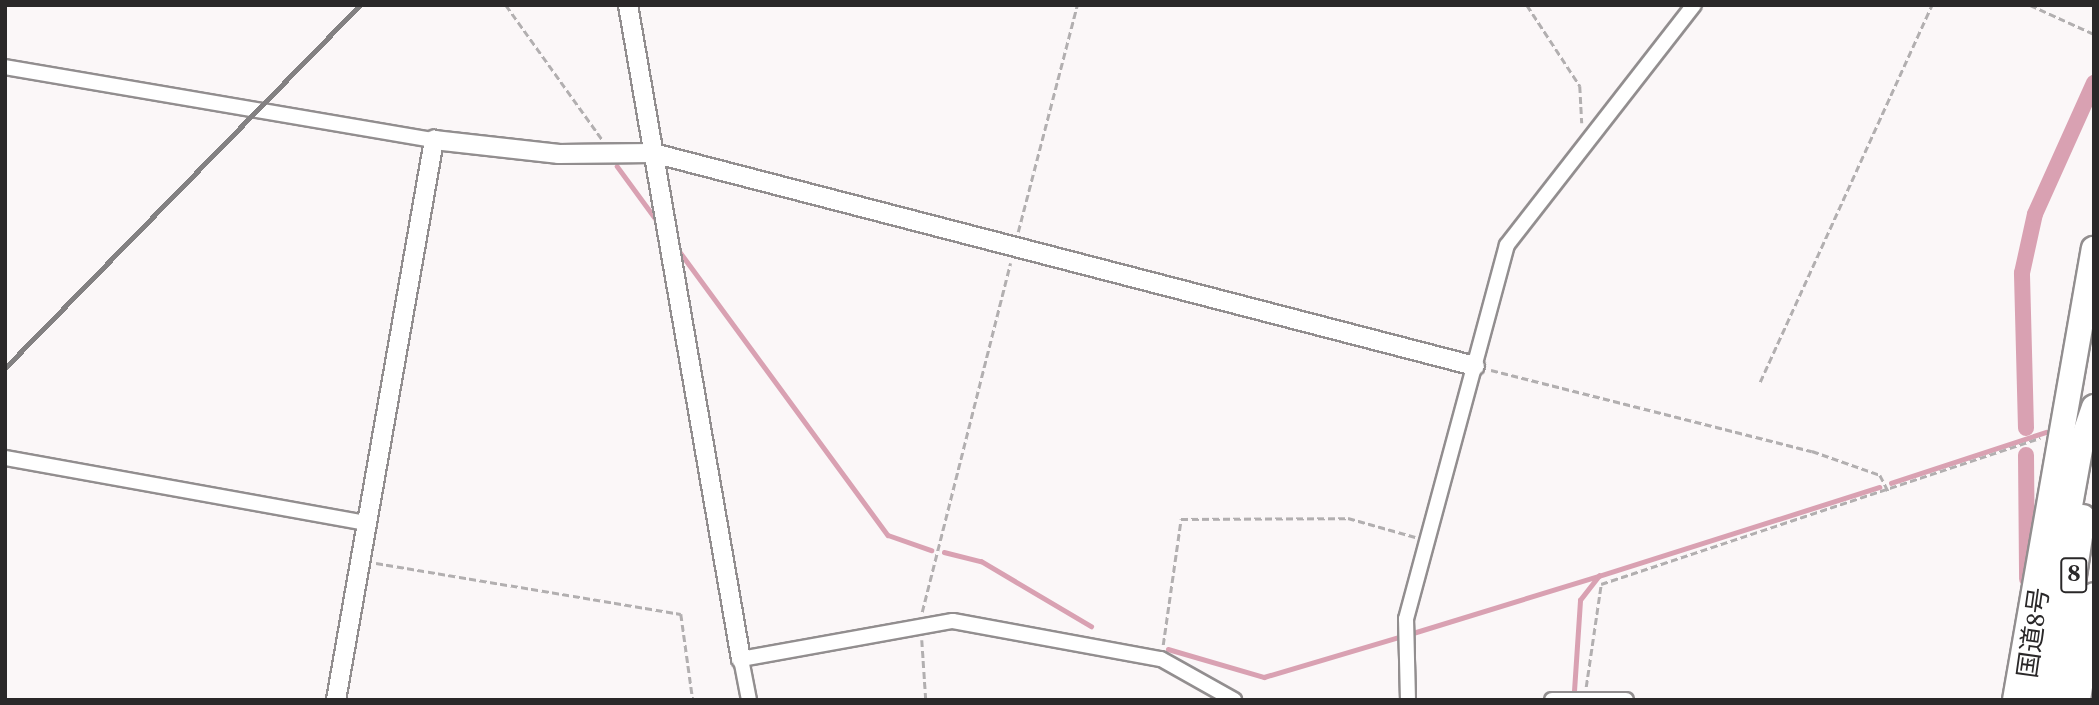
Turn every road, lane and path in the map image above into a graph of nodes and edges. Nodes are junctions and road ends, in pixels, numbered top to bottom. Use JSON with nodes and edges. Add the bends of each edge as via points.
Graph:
{"nodes":[{"id":1,"x":506,"y":5,"type":"edge"},
{"id":2,"x":628,"y":5,"type":"edge"},
{"id":3,"x":1077,"y":5,"type":"edge"},
{"id":4,"x":1527,"y":5,"type":"edge"},
{"id":5,"x":1694,"y":5,"type":"edge"},
{"id":6,"x":1932,"y":5,"type":"edge"},
{"id":7,"x":2030,"y":5,"type":"edge"},
{"id":8,"x":2094,"y":34,"type":"edge"},
{"id":9,"x":5,"y":67,"type":"edge"},
{"id":10,"x":434,"y":140,"type":"junction"},
{"id":11,"x":1584,"y":145,"type":"junction"},
{"id":12,"x":653,"y":153,"type":"junction"},
{"id":13,"x":615,"y":155,"type":"junction"},
{"id":14,"x":1014,"y":247,"type":"junction"},
{"id":15,"x":2094,"y":249,"type":"edge"},
{"id":16,"x":1475,"y":366,"type":"junction"},
{"id":17,"x":1760,"y":382,"type":"dead end"},
{"id":18,"x":2094,"y":407,"type":"edge"},
{"id":19,"x":2063,"y":430,"type":"junction"},
{"id":20,"x":2094,"y":452,"type":"edge"},
{"id":21,"x":5,"y":458,"type":"edge"},
{"id":22,"x":1889,"y":493,"type":"junction"},
{"id":23,"x":368,"y":523,"type":"junction"},
{"id":24,"x":1428,"y":541,"type":"junction"},
{"id":25,"x":362,"y":561,"type":"junction"},
{"id":26,"x":2094,"y":595,"type":"edge"},
{"id":27,"x":922,"y":628,"type":"junction"},
{"id":28,"x":741,"y":659,"type":"junction"},
{"id":29,"x":1161,"y":659,"type":"junction"},
{"id":30,"x":1585,"y":698,"type":"junction"},
{"id":31,"x":336,"y":700,"type":"edge"},
{"id":32,"x":693,"y":700,"type":"edge"},
{"id":33,"x":749,"y":700,"type":"edge"},
{"id":34,"x":926,"y":700,"type":"edge"},
{"id":35,"x":1234,"y":700,"type":"edge"},
{"id":36,"x":1408,"y":700,"type":"edge"},
{"id":37,"x":1552,"y":700,"type":"edge"},
{"id":38,"x":1626,"y":700,"type":"edge"},
{"id":39,"x":2015,"y":700,"type":"edge"},
{"id":40,"x":2035,"y":700,"type":"edge"},
{"id":41,"x":2056,"y":700,"type":"edge"},
{"id":42,"x":2078,"y":700,"type":"edge"}],
"edges":[{"from":1,"to":13,"type":"path"},
{"from":2,"to":12,"type":"street"},
{"from":3,"to":14,"type":"path"},
{"from":4,"to":11,"type":"path","via":[[1580,86]]},
{"from":5,"to":11,"type":"street"},
{"from":6,"to":17,"type":"path"},
{"from":7,"to":8,"type":"path"},
{"from":9,"to":10,"type":"street"},
{"from":10,"to":13,"type":"street"},
{"from":10,"to":23,"type":"street"},
{"from":11,"to":16,"type":"street","via":[[1507,245]]},
{"from":12,"to":13,"type":"street"},
{"from":12,"to":14,"type":"street"},
{"from":12,"to":28,"type":"street"},
{"from":14,"to":16,"type":"street"},
{"from":14,"to":27,"type":"path"},
{"from":15,"to":19,"type":"highway"},
{"from":16,"to":22,"type":"path","via":[[1812,452],[1880,475]]},
{"from":16,"to":24,"type":"street"},
{"from":18,"to":40,"type":"highway","via":[[2078,458]]},
{"from":19,"to":22,"type":"path"},
{"from":19,"to":39,"type":"highway"},
{"from":20,"to":41,"type":"highway","name":"国道8号","number":"8"},
{"from":21,"to":23,"type":"street"},
{"from":22,"to":30,"type":"path","via":[[1601,584]]},
{"from":23,"to":25,"type":"street"},
{"from":24,"to":29,"type":"path","via":[[1348,518],[1181,519]]},
{"from":24,"to":36,"type":"street","via":[[1406,619]]},
{"from":25,"to":31,"type":"street"},
{"from":25,"to":32,"type":"path","via":[[681,614]]},
{"from":26,"to":42,"type":"highway","name":"国道8号","number":"8"},
{"from":27,"to":28,"type":"street"},
{"from":27,"to":29,"type":"street","via":[[953,621]]},
{"from":27,"to":34,"type":"path"},
{"from":28,"to":33,"type":"street"},
{"from":29,"to":35,"type":"street"},
{"from":30,"to":37,"type":"street"},
{"from":30,"to":38,"type":"street"}]}
